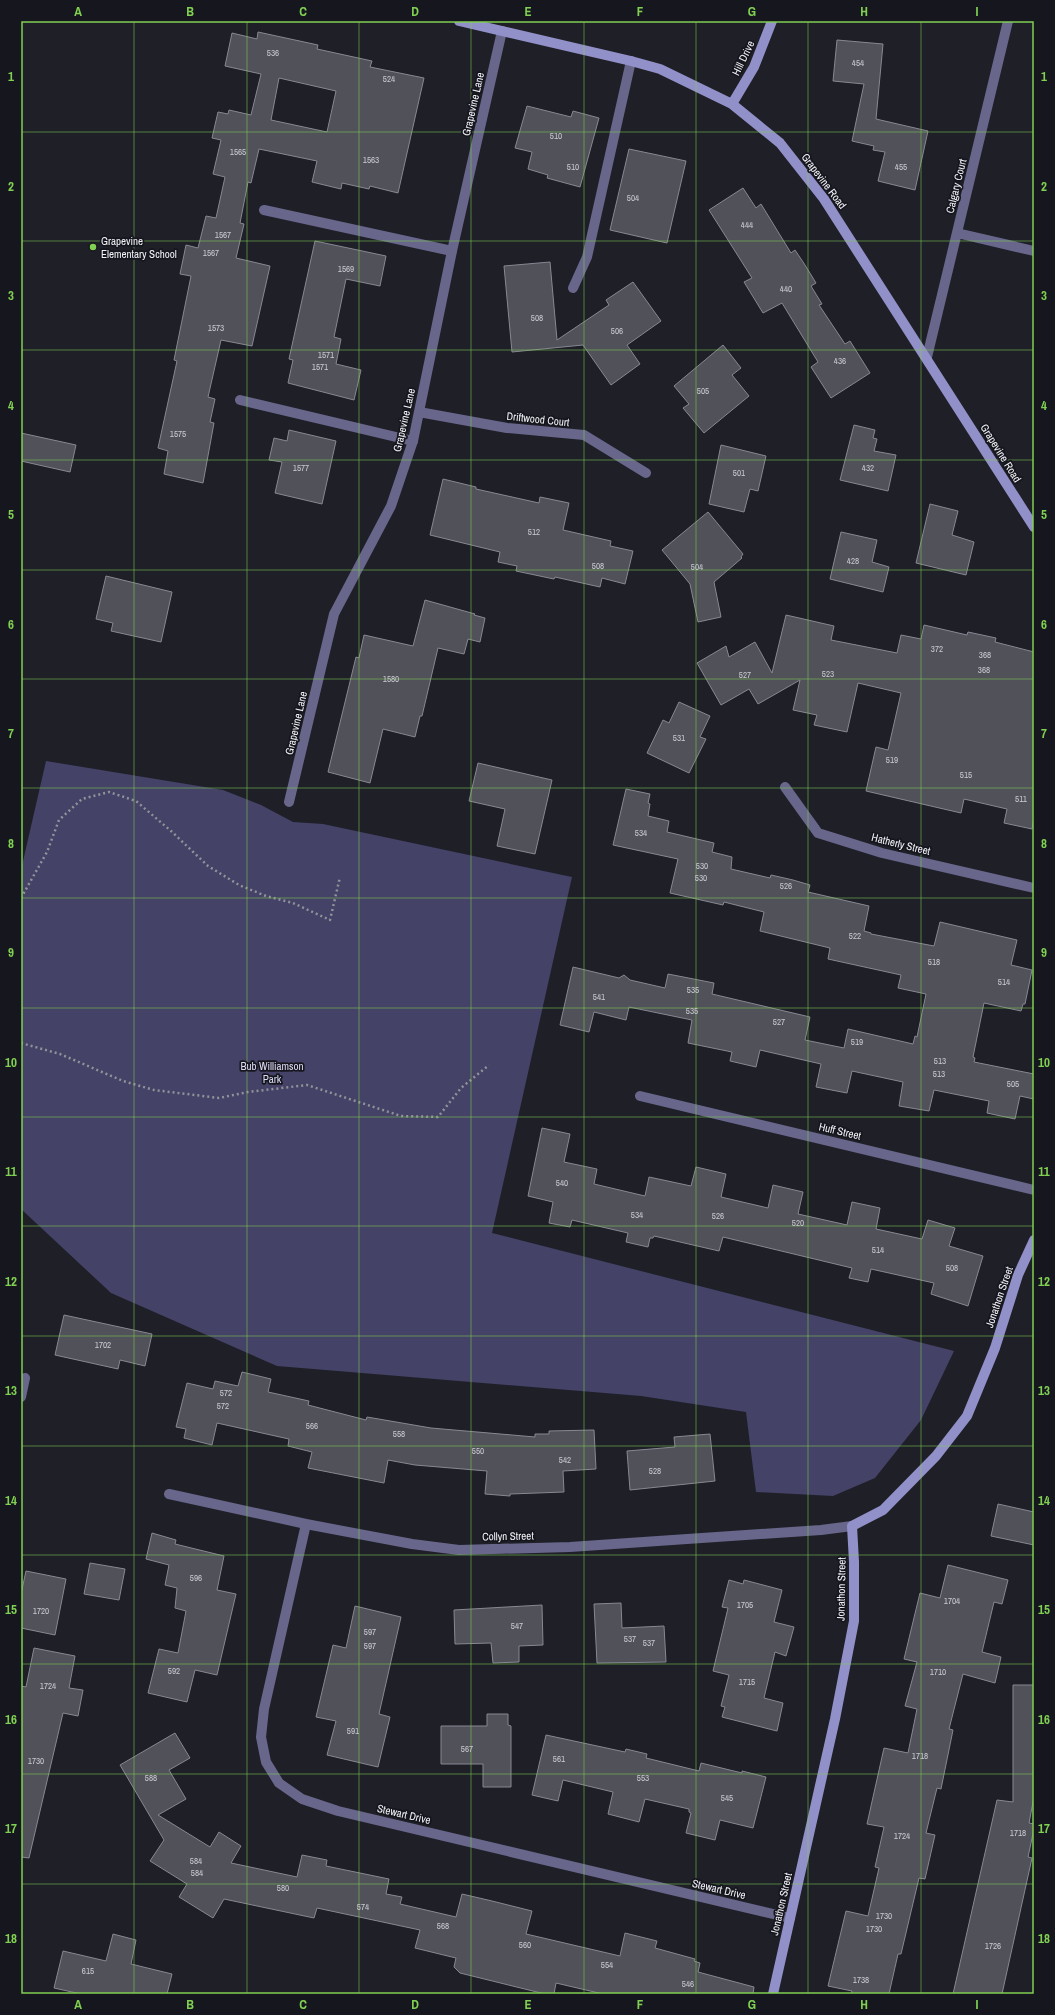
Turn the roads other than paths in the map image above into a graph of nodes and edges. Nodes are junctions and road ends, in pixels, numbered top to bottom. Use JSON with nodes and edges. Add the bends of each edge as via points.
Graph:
{"nodes":[{"id":1,"x":459,"y":21,"type":"edge"},
{"id":2,"x":772,"y":21,"type":"edge"},
{"id":3,"x":1008,"y":21,"type":"edge"},
{"id":4,"x":502,"y":31,"type":"junction"},
{"id":5,"x":631,"y":61,"type":"junction"},
{"id":6,"x":732,"y":104,"type":"junction"},
{"id":7,"x":264,"y":210,"type":"dead end"},
{"id":8,"x":956,"y":233,"type":"junction"},
{"id":9,"x":452,"y":251,"type":"junction"},
{"id":10,"x":1034,"y":251,"type":"edge"},
{"id":11,"x":573,"y":288,"type":"dead end"},
{"id":12,"x":927,"y":357,"type":"junction"},
{"id":13,"x":240,"y":400,"type":"dead end"},
{"id":14,"x":419,"y":412,"type":"junction"},
{"id":15,"x":413,"y":441,"type":"junction"},
{"id":16,"x":646,"y":473,"type":"dead end"},
{"id":17,"x":1034,"y":527,"type":"edge"},
{"id":18,"x":785,"y":787,"type":"dead end"},
{"id":19,"x":290,"y":802,"type":"dead end"},
{"id":20,"x":1034,"y":888,"type":"edge"},
{"id":21,"x":640,"y":1096,"type":"dead end"},
{"id":22,"x":1034,"y":1190,"type":"edge"},
{"id":23,"x":1034,"y":1240,"type":"edge"},
{"id":24,"x":25,"y":1378,"type":"dead end"},
{"id":25,"x":21,"y":1397,"type":"edge"},
{"id":26,"x":169,"y":1494,"type":"dead end"},
{"id":27,"x":306,"y":1524,"type":"junction"},
{"id":28,"x":852,"y":1526,"type":"junction"},
{"id":29,"x":790,"y":1918,"type":"junction"},
{"id":30,"x":773,"y":1994,"type":"edge"}],
"edges":[{"from":1,"to":4,"type":"street","name":"Grapevine Road"},
{"from":2,"to":6,"type":"street","name":"Hill Drive","via":[[754,67]]},
{"from":3,"to":8,"type":"street","name":"Calgary Court"},
{"from":4,"to":5,"type":"street","name":"Grapevine Road"},
{"from":4,"to":9,"type":"street","name":"Grapevine Lane"},
{"from":5,"to":6,"type":"street","name":"Grapevine Road","via":[[660,69]]},
{"from":5,"to":11,"type":"street","via":[[587,257]]},
{"from":6,"to":12,"type":"street","name":"Grapevine Road","via":[[780,143],[824,200]]},
{"from":7,"to":9,"type":"street"},
{"from":8,"to":10,"type":"street"},
{"from":8,"to":12,"type":"street","name":"Calgary Court"},
{"from":9,"to":14,"type":"street","name":"Grapevine Lane"},
{"from":12,"to":17,"type":"street","name":"Grapevine Road"},
{"from":13,"to":15,"type":"street"},
{"from":14,"to":15,"type":"street","name":"Grapevine Lane"},
{"from":14,"to":16,"type":"street","name":"Driftwood Court","via":[[507,428],[584,435]]},
{"from":15,"to":19,"type":"street","name":"Grapevine Lane","via":[[391,506],[334,614]]},
{"from":18,"to":20,"type":"street","name":"Hatherly Street","via":[[818,833],[882,853]]},
{"from":21,"to":22,"type":"street","name":"Huff Street"},
{"from":23,"to":28,"type":"street","name":"Jonathon Street","via":[[1018,1275],[995,1348],[967,1416],[936,1456],[883,1510]]},
{"from":24,"to":25,"type":"street"},
{"from":26,"to":27,"type":"street","name":"Collyn Street"},
{"from":27,"to":28,"type":"street","name":"Collyn Street","via":[[459,1550],[570,1547]]},
{"from":27,"to":29,"type":"street","name":"Stewart Drive","via":[[264,1709],[261,1737],[266,1762],[279,1783],[302,1799],[338,1811]]},
{"from":28,"to":29,"type":"street","name":"Jonathon Street","via":[[854,1621],[835,1719]]},
{"from":29,"to":30,"type":"street","name":"Jonathon Street"}]}
